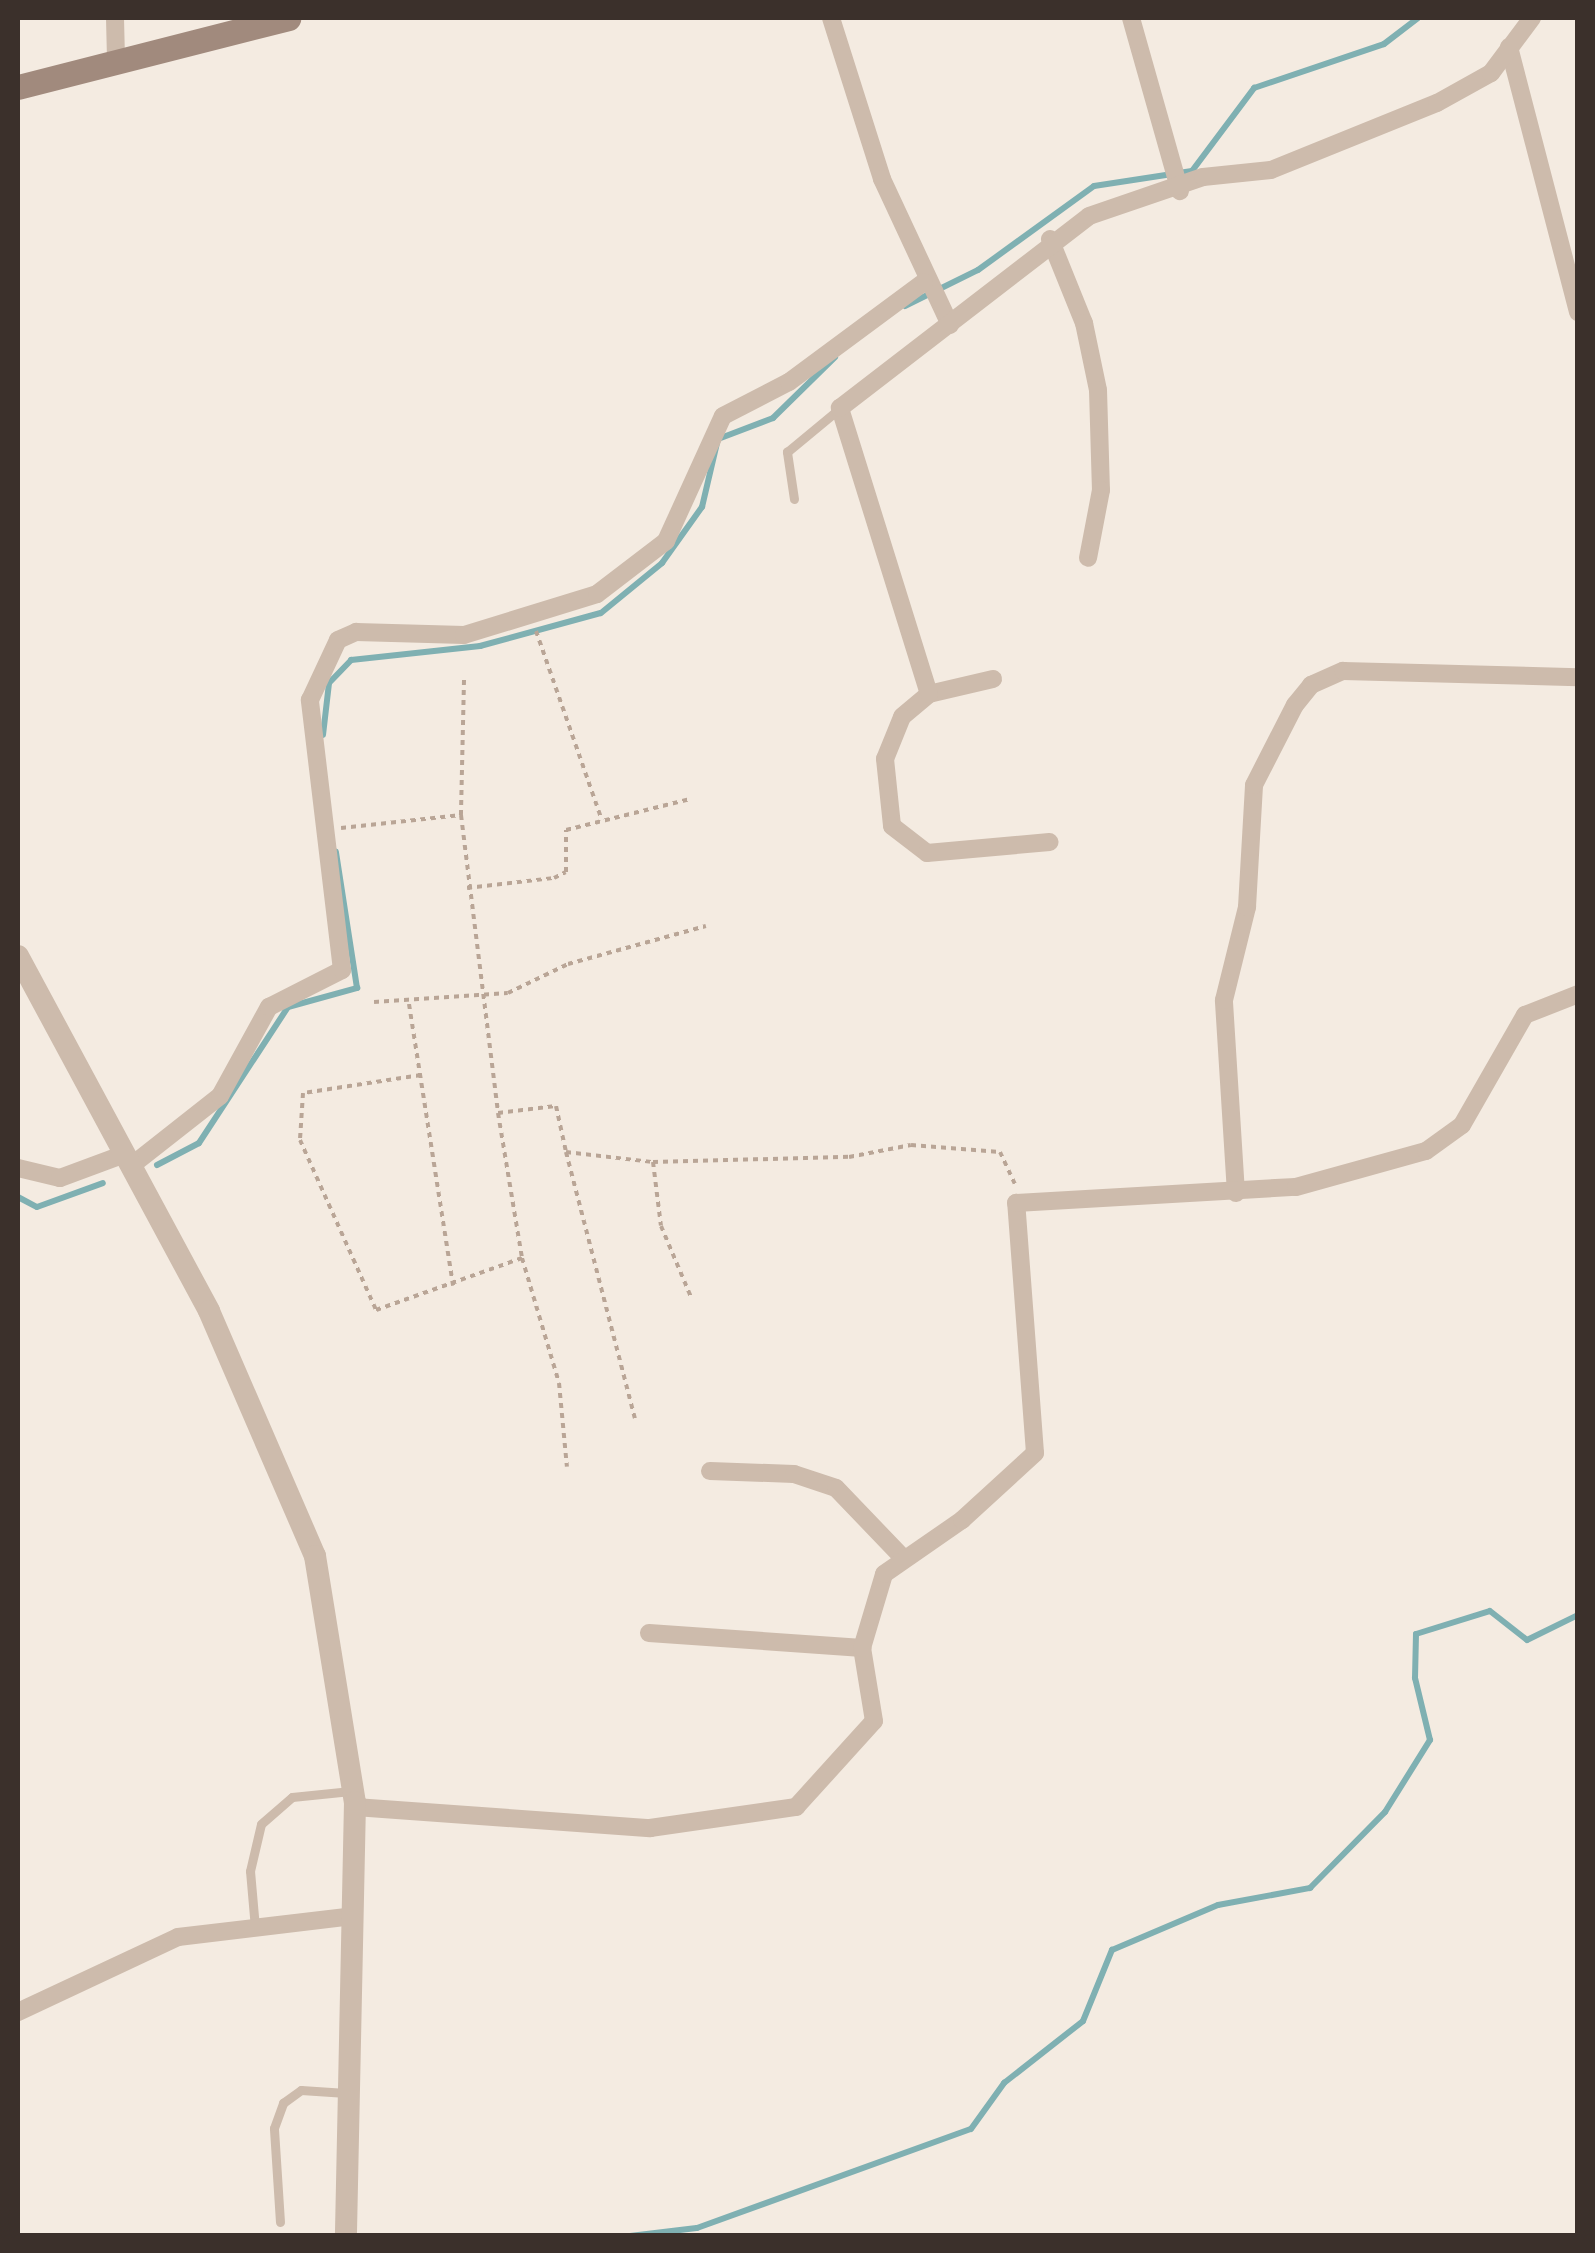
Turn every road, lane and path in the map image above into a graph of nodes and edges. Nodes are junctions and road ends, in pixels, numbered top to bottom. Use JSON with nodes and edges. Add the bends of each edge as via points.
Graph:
{"nodes":[{"id":1,"x":115,"y":18,"type":"edge"},
{"id":2,"x":288,"y":18,"type":"edge"},
{"id":3,"x":831,"y":18,"type":"edge"},
{"id":4,"x":1131,"y":18,"type":"edge"},
{"id":5,"x":1532,"y":18,"type":"edge"},
{"id":6,"x":1510,"y":47,"type":"junction"},
{"id":7,"x":116,"y":58,"type":"junction"},
{"id":8,"x":18,"y":87,"type":"edge"},
{"id":9,"x":1178,"y":186,"type":"junction"},
{"id":10,"x":1050,"y":239,"type":"junction"},
{"id":11,"x":926,"y":285,"type":"junction"},
{"id":12,"x":1578,"y":312,"type":"edge"},
{"id":13,"x":947,"y":322,"type":"junction"},
{"id":14,"x":840,"y":408,"type":"junction"},
{"id":15,"x":794,"y":499,"type":"dead end"},
{"id":16,"x":1088,"y":558,"type":"dead end"},
{"id":17,"x":536,"y":631,"type":"dead end"},
{"id":18,"x":1578,"y":677,"type":"edge"},
{"id":19,"x":993,"y":679,"type":"dead end"},
{"id":20,"x":464,"y":680,"type":"dead end"},
{"id":21,"x":929,"y":694,"type":"junction"},
{"id":22,"x":690,"y":798,"type":"dead end"},
{"id":23,"x":461,"y":815,"type":"junction"},
{"id":24,"x":602,"y":820,"type":"junction"},
{"id":25,"x":335,"y":829,"type":"dead end"},
{"id":26,"x":1050,"y":842,"type":"dead end"},
{"id":27,"x":467,"y":888,"type":"junction"},
{"id":28,"x":706,"y":926,"type":"dead end"},
{"id":29,"x":18,"y":956,"type":"edge"},
{"id":30,"x":480,"y":992,"type":"junction"},
{"id":31,"x":1578,"y":994,"type":"edge"},
{"id":32,"x":374,"y":1002,"type":"dead end"},
{"id":33,"x":409,"y":1004,"type":"junction"},
{"id":34,"x":421,"y":1076,"type":"junction"},
{"id":35,"x":498,"y":1113,"type":"junction"},
{"id":36,"x":566,"y":1152,"type":"junction"},
{"id":37,"x":128,"y":1160,"type":"junction"},
{"id":38,"x":653,"y":1162,"type":"junction"},
{"id":39,"x":18,"y":1168,"type":"edge"},
{"id":40,"x":1236,"y":1192,"type":"junction"},
{"id":41,"x":1016,"y":1203,"type":"junction"},
{"id":42,"x":522,"y":1258,"type":"junction"},
{"id":43,"x":452,"y":1286,"type":"junction"},
{"id":44,"x":692,"y":1297,"type":"dead end"},
{"id":45,"x":635,"y":1418,"type":"dead end"},
{"id":46,"x":567,"y":1466,"type":"dead end"},
{"id":47,"x":710,"y":1471,"type":"dead end"},
{"id":48,"x":904,"y":1559,"type":"junction"},
{"id":49,"x":649,"y":1633,"type":"dead end"},
{"id":50,"x":862,"y":1648,"type":"junction"},
{"id":51,"x":354,"y":1799,"type":"junction"},
{"id":52,"x":352,"y":1916,"type":"junction"},
{"id":53,"x":255,"y":1928,"type":"junction"},
{"id":54,"x":18,"y":2012,"type":"edge"},
{"id":55,"x":349,"y":2093,"type":"junction"},
{"id":56,"x":280,"y":2222,"type":"dead end"},
{"id":57,"x":346,"y":2236,"type":"edge"}],
"edges":[{"from":1,"to":7,"type":"street"},
{"from":2,"to":7,"type":"main road"},
{"from":3,"to":11,"type":"street"},
{"from":4,"to":9,"type":"street"},
{"from":5,"to":6,"type":"street"},
{"from":6,"to":9,"type":"street","via":[[1485,78],[1437,103],[1271,170]]},
{"from":6,"to":12,"type":"street"},
{"from":7,"to":8,"type":"main road"},
{"from":9,"to":10,"type":"street","via":[[1116,202]]},
{"from":10,"to":13,"type":"street"},
{"from":10,"to":16,"type":"street","via":[[1084,322],[1098,390],[1102,490]]},
{"from":11,"to":13,"type":"street"},
{"from":11,"to":37,"type":"street","via":[[789,382],[723,416],[666,540],[597,594],[464,635],[356,632],[338,640],[310,700],[342,970],[269,1007],[220,1096]]},
{"from":13,"to":14,"type":"street"},
{"from":14,"to":15,"type":"lane","via":[[787,452]]},
{"from":14,"to":21,"type":"street"},
{"from":17,"to":24,"type":"path"},
{"from":18,"to":40,"type":"street","via":[[1343,671],[1312,685],[1295,705],[1254,785],[1247,908],[1224,1000]]},
{"from":19,"to":21,"type":"street"},
{"from":20,"to":23,"type":"path"},
{"from":21,"to":26,"type":"street","via":[[902,717],[884,759],[898,837],[949,853]]},
{"from":22,"to":24,"type":"path"},
{"from":23,"to":25,"type":"path"},
{"from":23,"to":27,"type":"path"},
{"from":24,"to":27,"type":"path","via":[[566,830],[566,872]]},
{"from":27,"to":30,"type":"path"},
{"from":28,"to":30,"type":"path","via":[[568,964],[508,992]]},
{"from":29,"to":37,"type":"street"},
{"from":30,"to":33,"type":"path"},
{"from":30,"to":35,"type":"path"},
{"from":31,"to":40,"type":"street","via":[[1525,1015],[1462,1125],[1426,1151],[1364,1173]]},
{"from":32,"to":33,"type":"path"},
{"from":33,"to":34,"type":"path"},
{"from":34,"to":43,"type":"path"},
{"from":34,"to":43,"type":"path","via":[[304,1093],[300,1140],[376,1310]]},
{"from":35,"to":36,"type":"path","via":[[556,1106]]},
{"from":35,"to":42,"type":"path"},
{"from":36,"to":38,"type":"path"},
{"from":36,"to":45,"type":"path"},
{"from":37,"to":39,"type":"street","via":[[60,1178]]},
{"from":37,"to":51,"type":"street","via":[[294,1489],[328,1607]]},
{"from":38,"to":41,"type":"path","via":[[849,1157],[885,1144],[1000,1152],[1015,1168]]},
{"from":38,"to":44,"type":"path","via":[[661,1226]]},
{"from":40,"to":41,"type":"street"},
{"from":41,"to":48,"type":"street","via":[[1034,1453]]},
{"from":42,"to":43,"type":"path"},
{"from":42,"to":46,"type":"path","via":[[559,1383]]},
{"from":47,"to":48,"type":"street","via":[[794,1474],[836,1488]]},
{"from":48,"to":50,"type":"street","via":[[873,1594]]},
{"from":49,"to":50,"type":"street"},
{"from":50,"to":51,"type":"street","via":[[874,1721],[781,1814],[650,1828]]},
{"from":51,"to":52,"type":"street"},
{"from":51,"to":53,"type":"lane","via":[[292,1797],[261,1824],[250,1871]]},
{"from":52,"to":53,"type":"street"},
{"from":52,"to":55,"type":"street"},
{"from":53,"to":54,"type":"street","via":[[147,1948]]},
{"from":55,"to":56,"type":"lane","via":[[301,2090],[283,2103],[274,2128]]},
{"from":55,"to":57,"type":"street"}]}
